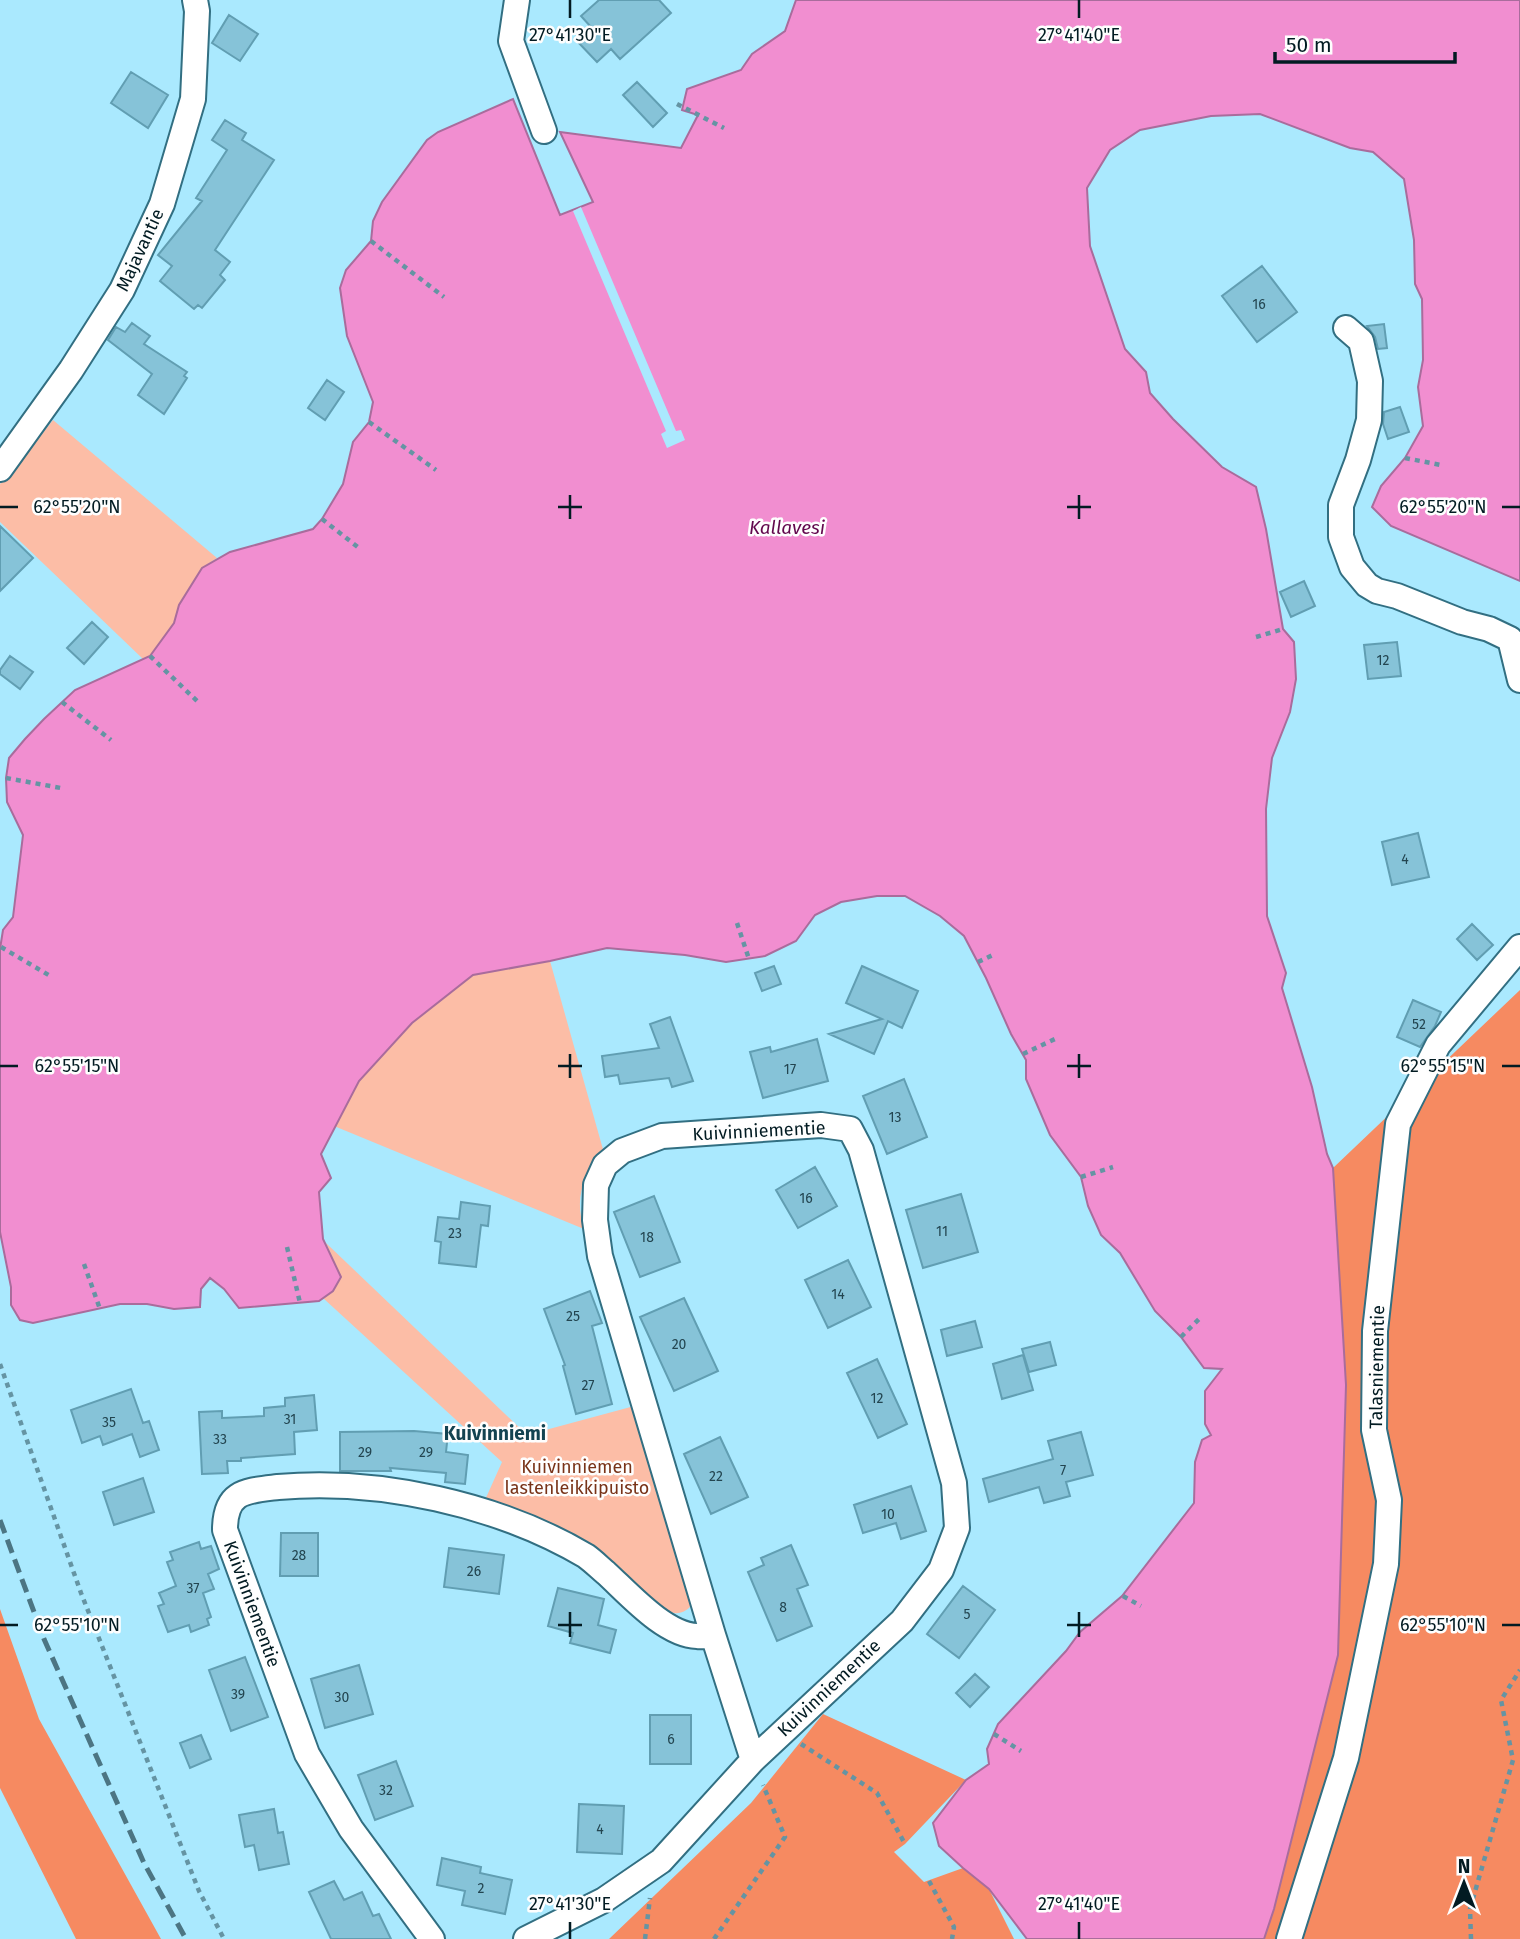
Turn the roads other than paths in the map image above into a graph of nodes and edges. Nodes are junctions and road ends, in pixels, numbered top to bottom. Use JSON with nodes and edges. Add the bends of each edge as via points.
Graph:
{"nodes":[{"id":1,"x":195,"y":0,"type":"edge"},
{"id":2,"x":517,"y":0,"type":"edge"},
{"id":3,"x":544,"y":131,"type":"dead end"},
{"id":4,"x":1346,"y":328,"type":"dead end"},
{"id":5,"x":0,"y":469,"type":"edge"},
{"id":6,"x":1520,"y":680,"type":"edge"},
{"id":7,"x":1520,"y":947,"type":"edge"},
{"id":8,"x":713,"y":1635,"type":"junction"},
{"id":9,"x":753,"y":1760,"type":"junction"},
{"id":10,"x":432,"y":1939,"type":"edge"},
{"id":11,"x":526,"y":1939,"type":"edge"},
{"id":12,"x":1289,"y":1939,"type":"edge"}],
"edges":[{"from":1,"to":5,"type":"street","name":"Majavantie","via":[[193,99],[162,204],[122,290]]},
{"from":2,"to":3,"type":"street","via":[[511,41]]},
{"from":4,"to":6,"type":"street","via":[[1361,341],[1370,381],[1369,420],[1341,505],[1341,537],[1352,567],[1377,591],[1510,639]]},
{"from":7,"to":12,"type":"street","name":"Talasniementie","via":[[1438,1045],[1398,1124],[1375,1331],[1374,1430],[1389,1500],[1386,1564],[1346,1758]]},
{"from":8,"to":9,"type":"street","name":"Kuivinniementie"},
{"from":8,"to":9,"type":"street","name":"Kuivinniementie","via":[[600,1256],[596,1185],[605,1165],[622,1151],[662,1136],[821,1125],[850,1129],[861,1150],[954,1483],[957,1528],[941,1570],[902,1621]]},
{"from":8,"to":10,"type":"street","name":"Kuivinniementie","via":[[675,1630],[588,1558],[531,1528],[466,1505],[392,1490],[306,1485],[247,1490],[232,1500],[225,1530],[307,1754],[351,1829]]},
{"from":9,"to":11,"type":"street","name":"Kuivinniementie","via":[[661,1861],[604,1900]]}]}
